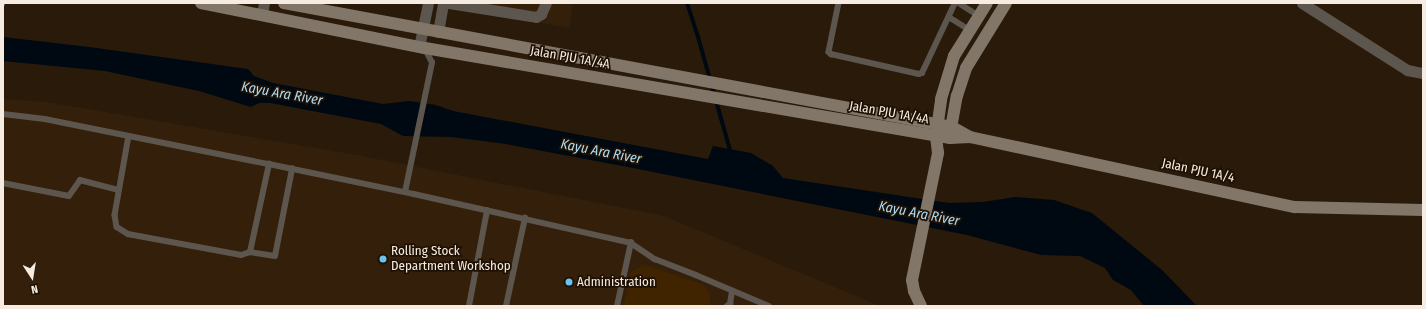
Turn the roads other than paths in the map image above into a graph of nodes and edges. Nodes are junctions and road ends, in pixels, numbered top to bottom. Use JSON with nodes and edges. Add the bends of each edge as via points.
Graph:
{"nodes":[{"id":1,"x":201,"y":3,"type":"edge"},
{"id":2,"x":264,"y":3,"type":"edge"},
{"id":3,"x":284,"y":3,"type":"edge"},
{"id":4,"x":428,"y":3,"type":"edge"},
{"id":5,"x":444,"y":3,"type":"edge"},
{"id":6,"x":449,"y":3,"type":"edge"},
{"id":7,"x":546,"y":3,"type":"edge"},
{"id":8,"x":839,"y":3,"type":"edge"},
{"id":9,"x":955,"y":3,"type":"edge"},
{"id":10,"x":959,"y":3,"type":"edge"},
{"id":11,"x":987,"y":3,"type":"edge"},
{"id":12,"x":1006,"y":3,"type":"edge"},
{"id":13,"x":1302,"y":3,"type":"edge"},
{"id":14,"x":240,"y":7,"type":"edge"},
{"id":15,"x":262,"y":15,"type":"junction"},
{"id":16,"x":979,"y":16,"type":"junction"},
{"id":17,"x":949,"y":17,"type":"junction"},
{"id":18,"x":423,"y":29,"type":"junction"},
{"id":19,"x":970,"y":30,"type":"junction"},
{"id":20,"x":438,"y":32,"type":"junction"},
{"id":21,"x":422,"y":48,"type":"junction"},
{"id":22,"x":444,"y":51,"type":"junction"},
{"id":23,"x":432,"y":62,"type":"junction"},
{"id":24,"x":1423,"y":73,"type":"edge"},
{"id":25,"x":940,"y":103,"type":"junction"},
{"id":26,"x":3,"y":114,"type":"edge"},
{"id":27,"x":918,"y":120,"type":"junction"},
{"id":28,"x":937,"y":130,"type":"junction"},
{"id":29,"x":951,"y":132,"type":"junction"},
{"id":30,"x":129,"y":136,"type":"junction"},
{"id":31,"x":937,"y":156,"type":"junction"},
{"id":32,"x":269,"y":164,"type":"junction"},
{"id":33,"x":292,"y":169,"type":"junction"},
{"id":34,"x":3,"y":183,"type":"edge"},
{"id":35,"x":119,"y":190,"type":"junction"},
{"id":36,"x":405,"y":192,"type":"junction"},
{"id":37,"x":1423,"y":210,"type":"edge"},
{"id":38,"x":487,"y":211,"type":"junction"},
{"id":39,"x":525,"y":218,"type":"junction"},
{"id":40,"x":631,"y":243,"type":"junction"},
{"id":41,"x":250,"y":252,"type":"junction"},
{"id":42,"x":732,"y":291,"type":"junction"},
{"id":43,"x":469,"y":306,"type":"edge"},
{"id":44,"x":506,"y":306,"type":"edge"},
{"id":45,"x":617,"y":306,"type":"edge"},
{"id":46,"x":727,"y":306,"type":"edge"},
{"id":47,"x":769,"y":306,"type":"edge"},
{"id":48,"x":921,"y":306,"type":"edge"}],
"edges":[{"from":1,"to":14,"type":"street","name":"Jalan PJU 1A/4A"},
{"from":2,"to":15,"type":"street"},
{"from":3,"to":18,"type":"street","name":"Jalan PJU 1A/4A"},
{"from":4,"to":18,"type":"street"},
{"from":5,"to":20,"type":"street"},
{"from":6,"to":7,"type":"street","via":[[536,17],[541,14]]},
{"from":8,"to":17,"type":"lane","via":[[829,52],[831,54],[920,74]]},
{"from":9,"to":17,"type":"lane"},
{"from":10,"to":16,"type":"lane"},
{"from":11,"to":16,"type":"street"},
{"from":12,"to":29,"type":"street","via":[[966,68],[957,96]]},
{"from":13,"to":24,"type":"street","via":[[1407,70]]},
{"from":14,"to":15,"type":"street","name":"Jalan PJU 1A/4A"},
{"from":15,"to":21,"type":"street","name":"Jalan PJU 1A/4A"},
{"from":16,"to":19,"type":"street"},
{"from":17,"to":19,"type":"lane"},
{"from":18,"to":20,"type":"street","name":"Jalan PJU 1A/4A"},
{"from":18,"to":21,"type":"street"},
{"from":19,"to":25,"type":"street","via":[[954,56]]},
{"from":20,"to":27,"type":"street","name":"Jalan PJU 1A/4A"},
{"from":21,"to":22,"type":"street","name":"Jalan PJU 1A/4A"},
{"from":21,"to":23,"type":"lane"},
{"from":22,"to":23,"type":"lane"},
{"from":22,"to":28,"type":"street","name":"Jalan PJU 1A/4A","via":[[726,100]]},
{"from":23,"to":36,"type":"lane"},
{"from":25,"to":27,"type":"street","via":[[931,113]]},
{"from":25,"to":28,"type":"street"},
{"from":26,"to":30,"type":"lane","via":[[45,119]]},
{"from":27,"to":28,"type":"street","name":"Jalan PJU 1A/4A"},
{"from":28,"to":29,"type":"street","name":"Jalan PJU 1A/4"},
{"from":28,"to":31,"type":"street"},
{"from":29,"to":31,"type":"street"},
{"from":29,"to":37,"type":"street","name":"Jalan PJU 1A/4","via":[[1295,207]]},
{"from":30,"to":32,"type":"lane"},
{"from":30,"to":35,"type":"lane"},
{"from":31,"to":48,"type":"street","via":[[912,280]]},
{"from":32,"to":33,"type":"lane"},
{"from":32,"to":41,"type":"lane"},
{"from":33,"to":36,"type":"lane"},
{"from":33,"to":41,"type":"lane","via":[[275,256]]},
{"from":34,"to":35,"type":"lane","via":[[69,196],[80,180]]},
{"from":35,"to":41,"type":"lane","via":[[115,215],[117,227],[128,234],[241,256]]},
{"from":36,"to":38,"type":"lane"},
{"from":38,"to":39,"type":"lane"},
{"from":38,"to":43,"type":"lane"},
{"from":39,"to":40,"type":"lane"},
{"from":39,"to":44,"type":"lane"},
{"from":40,"to":42,"type":"lane","via":[[655,259]]},
{"from":40,"to":45,"type":"lane"},
{"from":42,"to":46,"type":"lane","via":[[730,304]]},
{"from":42,"to":47,"type":"lane"}]}
